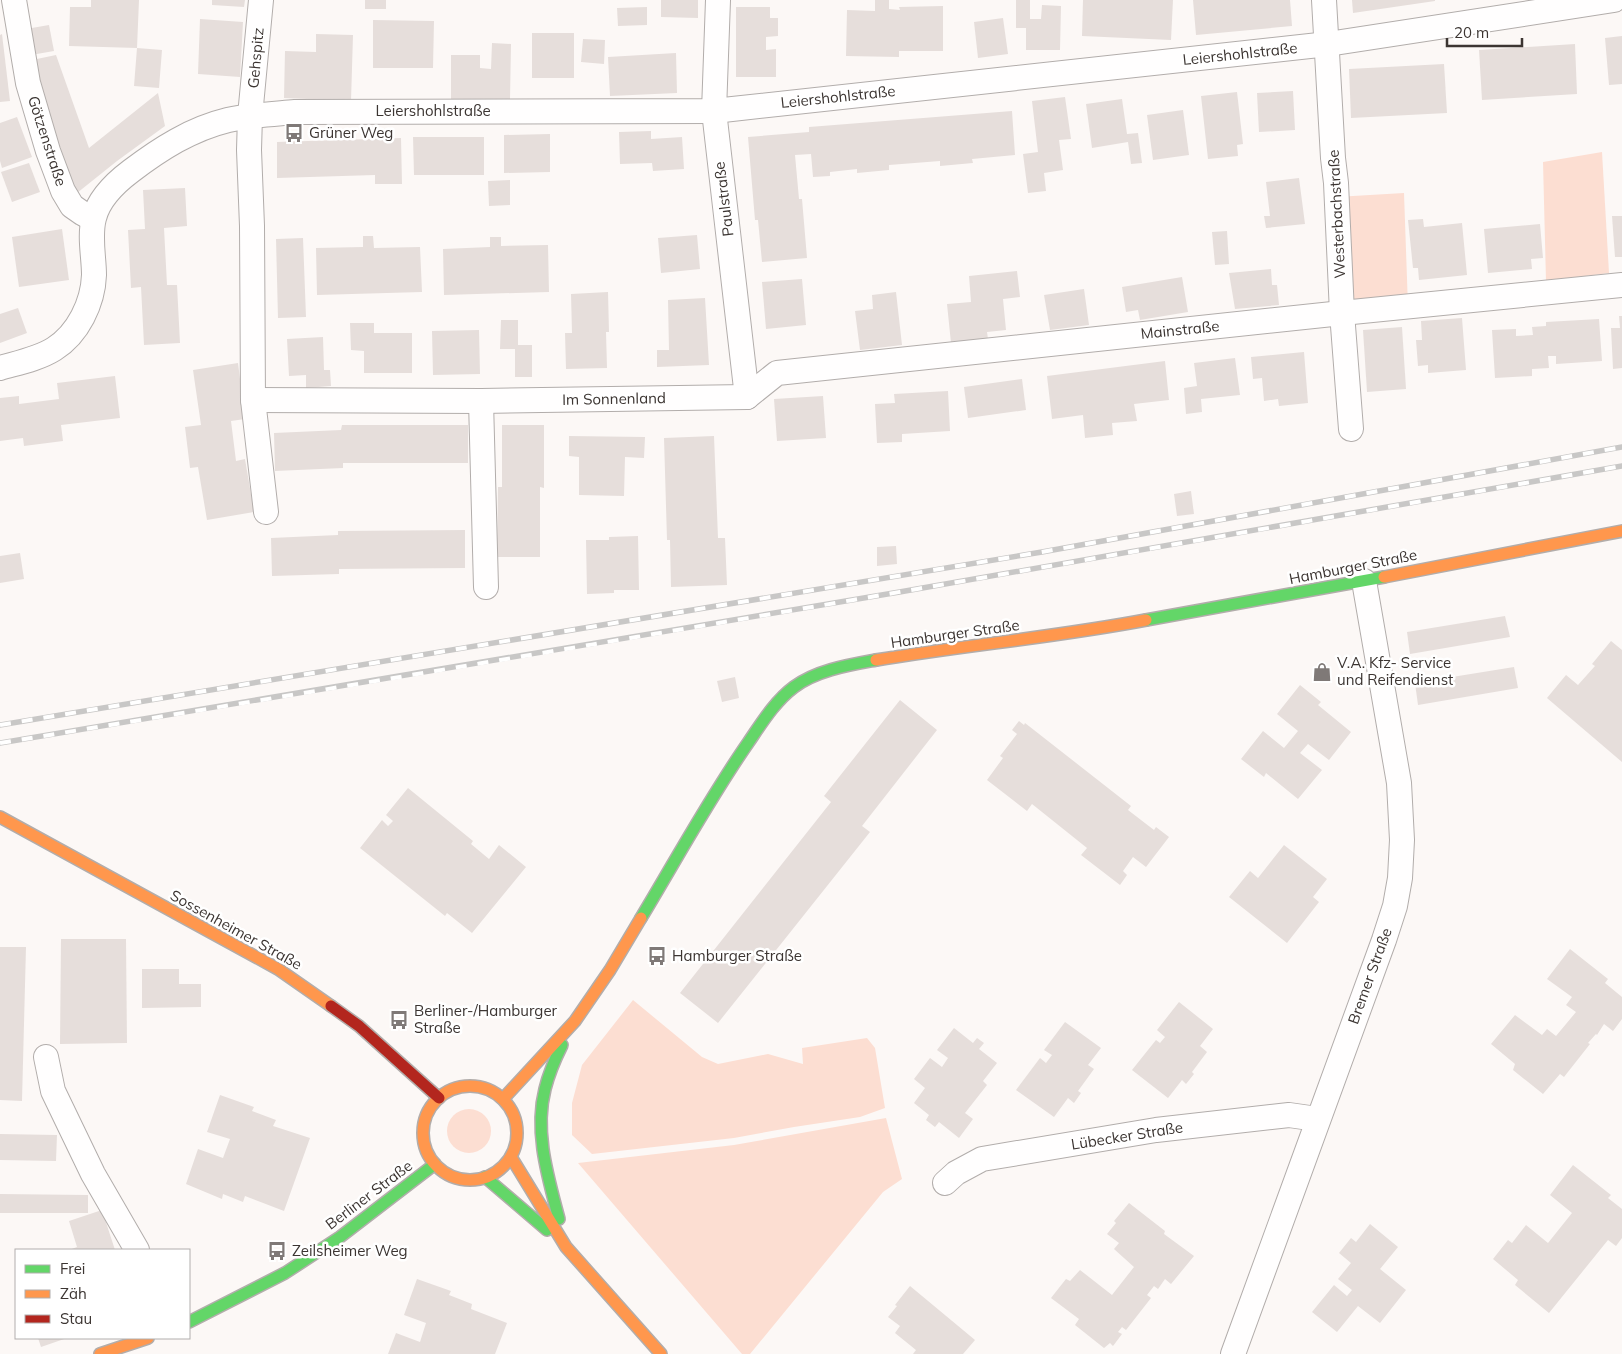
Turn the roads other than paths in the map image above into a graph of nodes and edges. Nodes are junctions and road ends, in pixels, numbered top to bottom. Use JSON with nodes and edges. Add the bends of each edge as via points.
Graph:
{"nodes":[{"id":1,"x":261,"y":0,"type":"edge"},
{"id":2,"x":718,"y":0,"type":"edge"},
{"id":3,"x":1324,"y":0,"type":"edge"},
{"id":4,"x":1614,"y":0,"type":"edge"},
{"id":5,"x":9,"y":3,"type":"edge"},
{"id":6,"x":1328,"y":44,"type":"junction"},
{"id":7,"x":714,"y":111,"type":"junction"},
{"id":8,"x":250,"y":116,"type":"junction"},
{"id":9,"x":94,"y":218,"type":"junction"},
{"id":10,"x":1622,"y":285,"type":"edge"},
{"id":11,"x":1342,"y":313,"type":"junction"},
{"id":12,"x":0,"y":368,"type":"edge"},
{"id":13,"x":747,"y":397,"type":"junction"},
{"id":14,"x":253,"y":400,"type":"junction"},
{"id":15,"x":481,"y":401,"type":"junction"},
{"id":16,"x":1351,"y":428,"type":"dead end"},
{"id":17,"x":266,"y":512,"type":"dead end"},
{"id":18,"x":1622,"y":531,"type":"edge"},
{"id":19,"x":1364,"y":581,"type":"junction"},
{"id":20,"x":486,"y":587,"type":"dead end"},
{"id":21,"x":0,"y":817,"type":"edge"},
{"id":22,"x":575,"y":1021,"type":"junction"},
{"id":23,"x":46,"y":1057,"type":"dead end"},
{"id":24,"x":438,"y":1098,"type":"junction"},
{"id":25,"x":503,"y":1099,"type":"junction"},
{"id":26,"x":1318,"y":1118,"type":"junction"},
{"id":27,"x":511,"y":1157,"type":"junction"},
{"id":28,"x":435,"y":1164,"type":"junction"},
{"id":29,"x":485,"y":1177,"type":"junction"},
{"id":30,"x":945,"y":1183,"type":"dead end"},
{"id":31,"x":566,"y":1247,"type":"junction"},
{"id":32,"x":136,"y":1249,"type":"edge"},
{"id":33,"x":190,"y":1321,"type":"edge"},
{"id":34,"x":145,"y":1339,"type":"edge"},
{"id":35,"x":100,"y":1354,"type":"edge"},
{"id":36,"x":661,"y":1354,"type":"edge"},
{"id":37,"x":1232,"y":1354,"type":"edge"}],
"edges":[{"from":1,"to":8,"type":"street","name":"Gehspitz"},
{"from":2,"to":7,"type":"street","name":"Paulstraße"},
{"from":3,"to":6,"type":"street","name":"Westerbachstraße"},
{"from":4,"to":6,"type":"street","name":"Leiershohlstraße"},
{"from":5,"to":9,"type":"street","name":"Götzenstraße","via":[[28,82],[63,191],[72,206]]},
{"from":6,"to":7,"type":"street","name":"Leiershohlstraße"},
{"from":6,"to":11,"type":"street","name":"Westerbachstraße"},
{"from":7,"to":8,"type":"street","name":"Leiershohlstraße","via":[[295,112]]},
{"from":7,"to":13,"type":"street","name":"Paulstraße"},
{"from":8,"to":9,"type":"street","name":"Leiershohlstraße","via":[[196,131],[170,143],[110,190],[99,204]]},
{"from":8,"to":14,"type":"street"},
{"from":9,"to":12,"type":"street","via":[[94,276],[81,320],[68,338],[53,350]]},
{"from":10,"to":11,"type":"street","name":"Mainstraße"},
{"from":11,"to":13,"type":"street","name":"Mainstraße","via":[[777,373]]},
{"from":11,"to":16,"type":"street","name":"Westerbachstraße"},
{"from":13,"to":15,"type":"street","name":"Im Sonnenland"},
{"from":14,"to":15,"type":"street","name":"Im Sonnenland"},
{"from":14,"to":17,"type":"street"},
{"from":15,"to":20,"type":"street"},
{"from":18,"to":19,"type":"street","name":"Hamburger Straße"},
{"from":19,"to":22,"type":"street","name":"Hamburger Straße","via":[[1093,630],[853,664],[811,677],[794,687],[768,714],[729,770],[610,970]]},
{"from":19,"to":26,"type":"street","name":"Bremer Straße","via":[[1400,783],[1400,878],[1384,940]]},
{"from":21,"to":24,"type":"street","name":"Sossenheimer Straße","via":[[278,969],[359,1026]]},
{"from":22,"to":25,"type":"street","name":"Hamburger Straße"},
{"from":22,"to":31,"type":"street","via":[[551,1065],[541,1108],[544,1158]]},
{"from":23,"to":32,"type":"street","via":[[53,1091],[93,1174]]},
{"from":24,"to":25,"type":"street","via":[[464,1086],[491,1091]]},
{"from":24,"to":28,"type":"street","via":[[426,1119],[424,1130],[424,1142]]},
{"from":25,"to":27,"type":"street","via":[[516,1126],[516,1142]]},
{"from":26,"to":30,"type":"street","name":"Lübecker Straße","via":[[1289,1115],[1156,1130],[982,1159]]},
{"from":26,"to":37,"type":"street","name":"Bremer Straße"},
{"from":27,"to":29,"type":"street"},
{"from":27,"to":31,"type":"street"},
{"from":28,"to":29,"type":"street","via":[[453,1177]]},
{"from":28,"to":33,"type":"street","name":"Berliner Straße","via":[[340,1237],[293,1268]]},
{"from":29,"to":31,"type":"street"},
{"from":31,"to":36,"type":"street"},
{"from":34,"to":35,"type":"street"}]}
